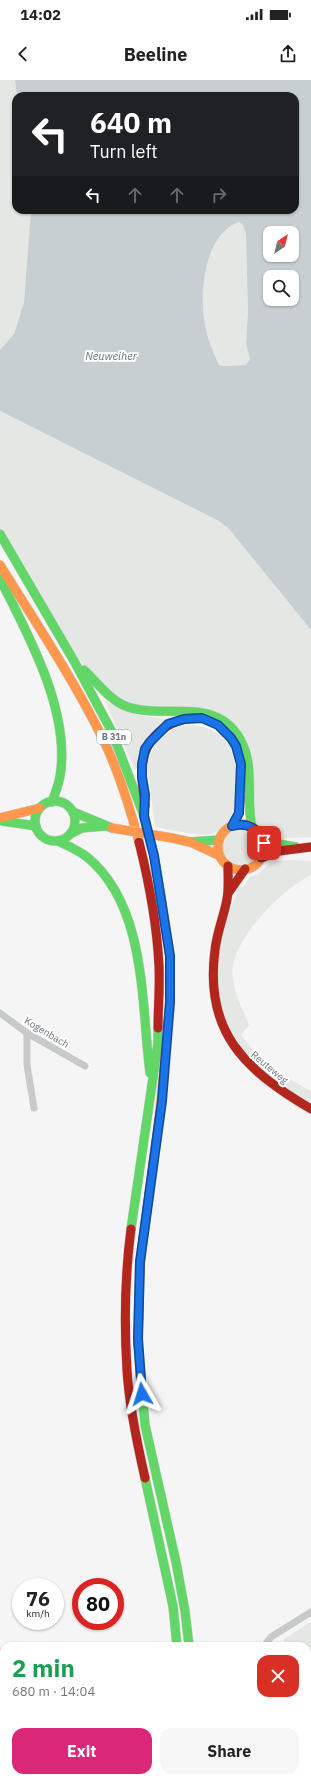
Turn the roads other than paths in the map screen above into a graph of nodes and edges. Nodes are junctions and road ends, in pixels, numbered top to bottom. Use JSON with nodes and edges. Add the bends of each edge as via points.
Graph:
{"nodes":[{"id":1,"x":0,"y":534,"type":"edge"},
{"id":2,"x":0,"y":565,"type":"edge"},
{"id":3,"x":0,"y":579,"type":"edge"},
{"id":4,"x":74,"y":661,"type":"junction"},
{"id":5,"x":52,"y":802,"type":"junction"},
{"id":6,"x":40,"y":808,"type":"junction"},
{"id":7,"x":73,"y":812,"type":"junction"},
{"id":8,"x":144,"y":816,"type":"junction"},
{"id":9,"x":0,"y":819,"type":"edge"},
{"id":10,"x":36,"y":826,"type":"junction"},
{"id":11,"x":232,"y":826,"type":"junction"},
{"id":12,"x":108,"y":827,"type":"junction"},
{"id":13,"x":252,"y":827,"type":"junction"},
{"id":14,"x":72,"y":833,"type":"junction"},
{"id":15,"x":262,"y":838,"type":"junction"},
{"id":16,"x":219,"y":840,"type":"junction"},
{"id":17,"x":58,"y":841,"type":"junction"},
{"id":18,"x":190,"y":842,"type":"junction"},
{"id":19,"x":311,"y":847,"type":"edge"},
{"id":20,"x":298,"y":848,"type":"junction"},
{"id":21,"x":220,"y":856,"type":"junction"},
{"id":22,"x":261,"y":858,"type":"junction"},
{"id":23,"x":228,"y":866,"type":"junction"},
{"id":24,"x":245,"y":869,"type":"junction"},
{"id":25,"x":229,"y":892,"type":"junction"},
{"id":26,"x":0,"y":1013,"type":"edge"},
{"id":27,"x":27,"y":1033,"type":"junction"},
{"id":28,"x":85,"y":1066,"type":"dead end"},
{"id":29,"x":153,"y":1088,"type":"junction"},
{"id":30,"x":34,"y":1108,"type":"dead end"},
{"id":31,"x":311,"y":1109,"type":"edge"},
{"id":32,"x":311,"y":1612,"type":"edge"},
{"id":33,"x":177,"y":1642,"type":"edge"},
{"id":34,"x":189,"y":1642,"type":"edge"},
{"id":35,"x":267,"y":1642,"type":"edge"}],
"edges":[{"from":1,"to":4,"type":"main road","number":"B 31n"},
{"from":2,"to":29,"type":"main road","number":"B 31n","via":[[77,690],[104,742],[129,805],[145,867],[159,968],[158,1043]]},
{"from":3,"to":5,"type":"main road","via":[[33,649],[54,707],[60,732],[62,761],[58,789]]},
{"from":4,"to":8,"type":"main road","number":"B 31n","via":[[112,732]]},
{"from":4,"to":13,"type":"main road","via":[[100,688],[127,706],[144,710],[206,712],[233,728],[247,756],[250,784],[248,814]]},
{"from":5,"to":6,"type":"main road"},
{"from":5,"to":7,"type":"main road","via":[[64,804]]},
{"from":6,"to":9,"type":"main road"},
{"from":6,"to":10,"type":"main road"},
{"from":7,"to":12,"type":"main road"},
{"from":7,"to":14,"type":"main road","via":[[75,822]]},
{"from":8,"to":11,"type":"main road","via":[[142,764],[145,749],[168,724],[184,719],[202,718],[225,731],[239,755],[239,813]]},
{"from":8,"to":34,"type":"main road","number":"B 31n","via":[[154,856],[170,956],[170,1002],[162,1101],[140,1262],[140,1379],[145,1425],[176,1562]]},
{"from":9,"to":10,"type":"main road"},
{"from":10,"to":17,"type":"main road","via":[[46,839]]},
{"from":11,"to":13,"type":"main road","via":[[239,824]]},
{"from":11,"to":16,"type":"main road"},
{"from":12,"to":14,"type":"main road","via":[[82,828]]},
{"from":12,"to":18,"type":"main road","bridge":true},
{"from":13,"to":15,"type":"main road"},
{"from":14,"to":17,"type":"main road"},
{"from":15,"to":20,"type":"main road","via":[[267,842]]},
{"from":15,"to":22,"type":"main road","via":[[264,848]]},
{"from":16,"to":18,"type":"main road"},
{"from":16,"to":21,"type":"main road"},
{"from":17,"to":29,"type":"main road","via":[[88,858],[102,873],[116,891],[129,918],[136,948],[146,1047]]},
{"from":18,"to":21,"type":"main road"},
{"from":19,"to":20,"type":"main road"},
{"from":20,"to":22,"type":"main road"},
{"from":21,"to":23,"type":"main road"},
{"from":22,"to":24,"type":"main road"},
{"from":23,"to":24,"type":"main road"},
{"from":23,"to":25,"type":"main road","name":"Reuteweg"},
{"from":24,"to":25,"type":"main road","name":"Reuteweg"},
{"from":25,"to":31,"type":"main road","name":"Reuteweg","via":[[212,972],[212,987],[220,1020],[233,1046],[254,1070],[287,1096]]},
{"from":26,"to":27,"type":"street","name":"Kogenbach"},
{"from":27,"to":28,"type":"street","name":"Kogenbach"},
{"from":27,"to":30,"type":"street","via":[[27,1065]]},
{"from":29,"to":33,"type":"main road","number":"B 31n","via":[[128,1254],[127,1370],[140,1460],[173,1606]]},
{"from":32,"to":35,"type":"street"}]}
